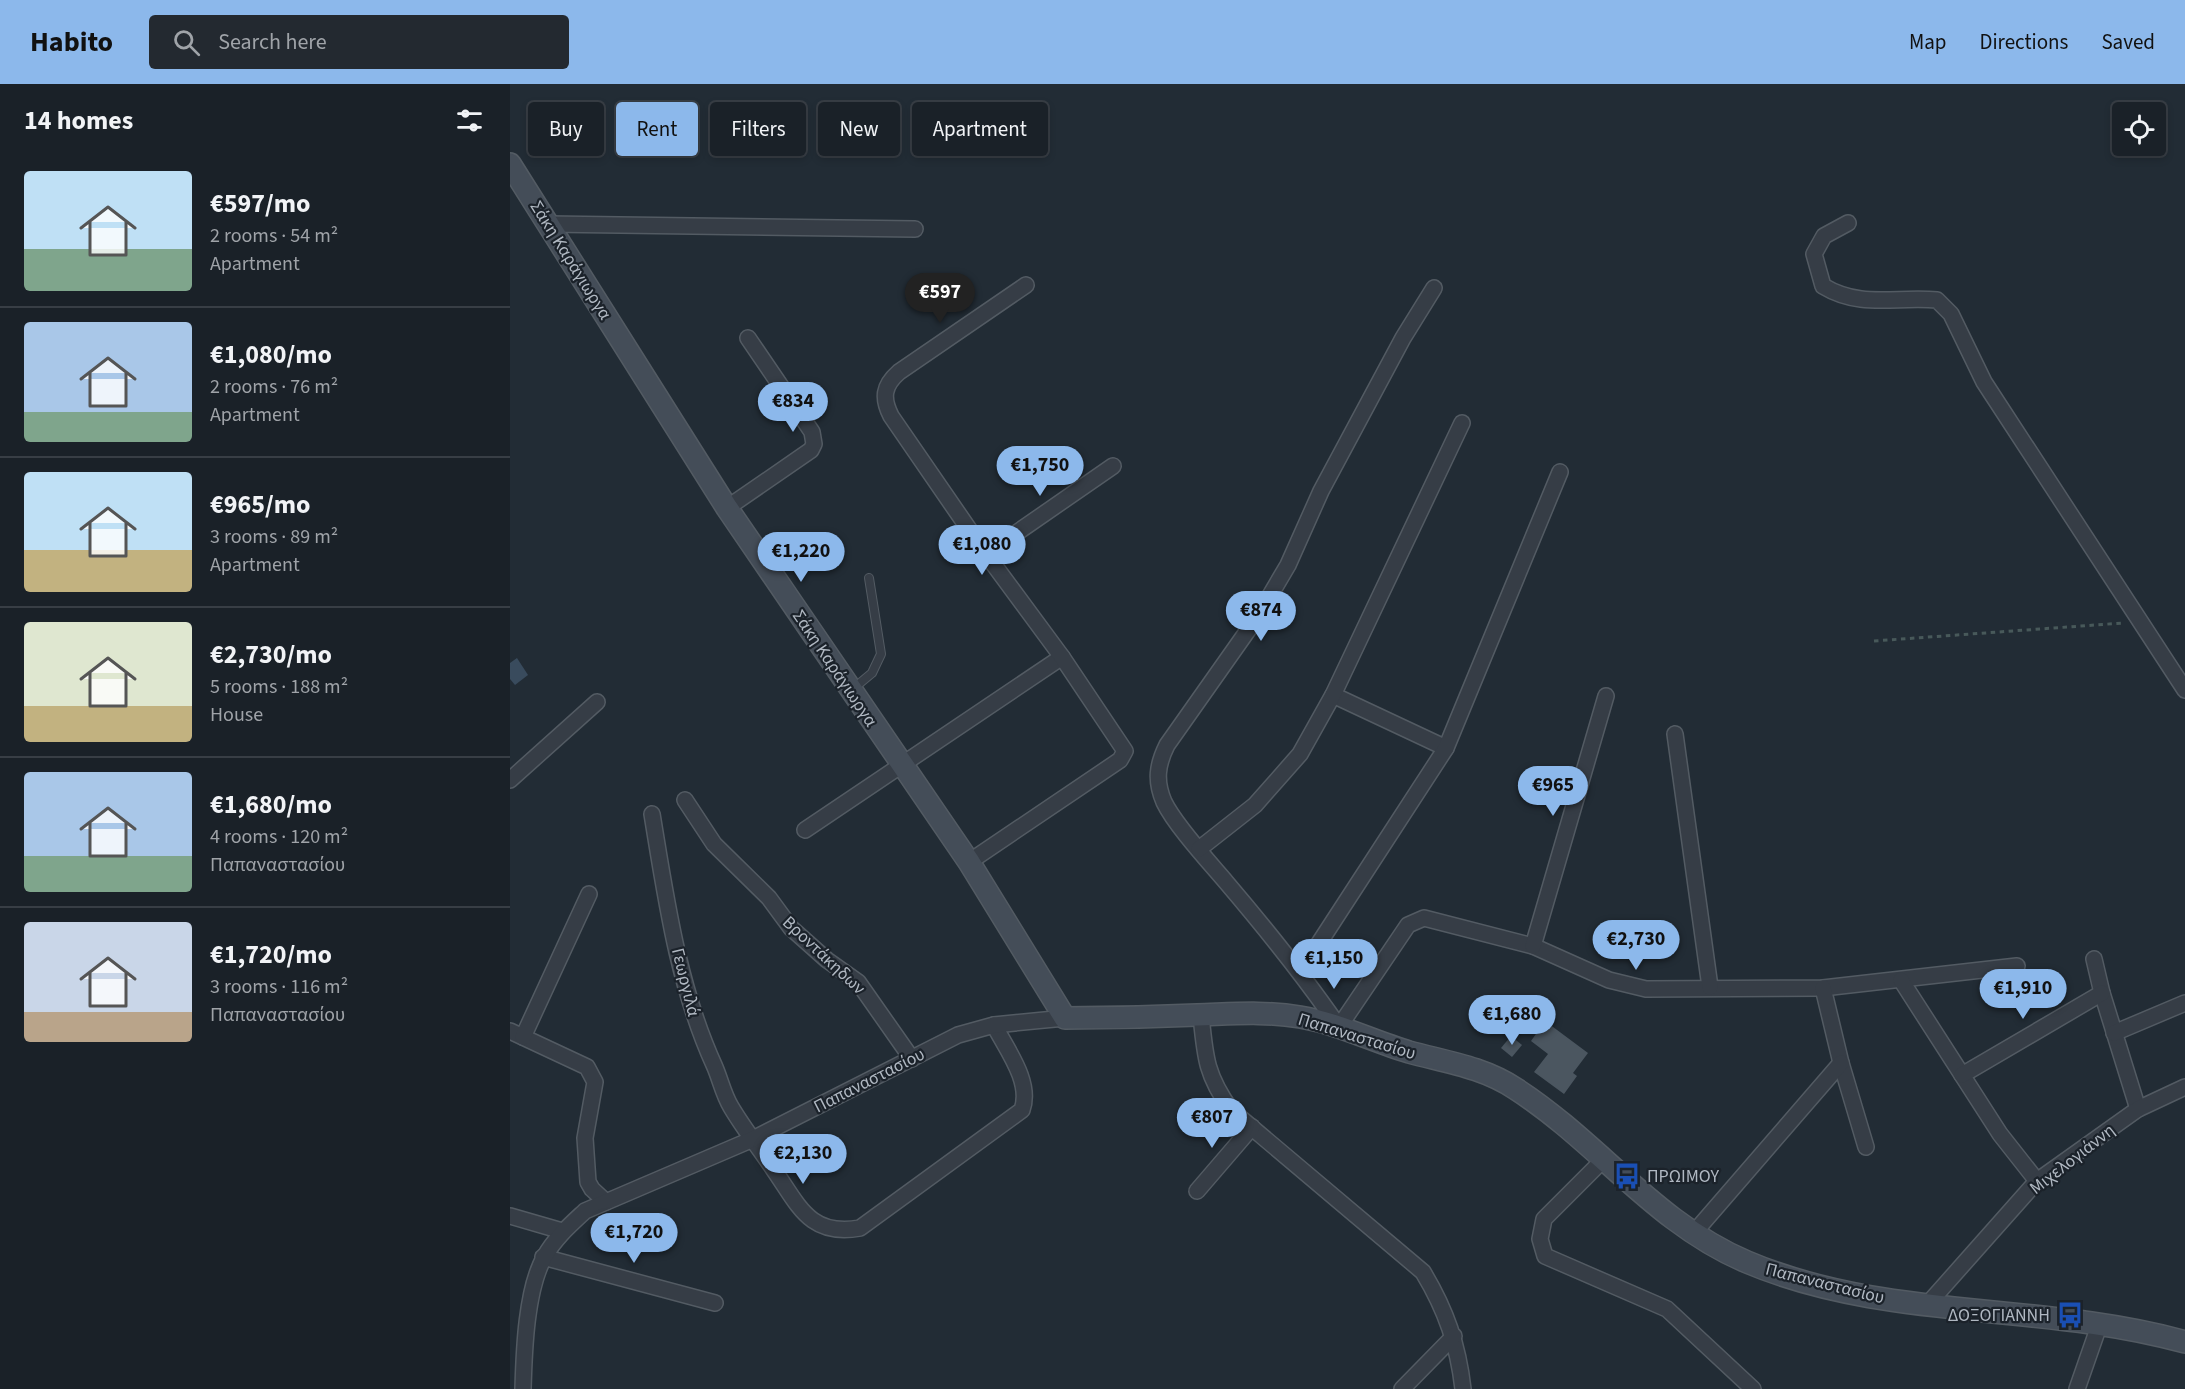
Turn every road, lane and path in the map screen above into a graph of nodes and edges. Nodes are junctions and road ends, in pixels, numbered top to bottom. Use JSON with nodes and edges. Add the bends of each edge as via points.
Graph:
{"nodes":[{"id":1,"x":510,"y":164,"type":"edge"},
{"id":2,"x":1848,"y":223,"type":"dead end"},
{"id":3,"x":548,"y":224,"type":"junction"},
{"id":4,"x":915,"y":229,"type":"dead end"},
{"id":5,"x":1026,"y":285,"type":"dead end"},
{"id":6,"x":1434,"y":288,"type":"dead end"},
{"id":7,"x":748,"y":338,"type":"dead end"},
{"id":8,"x":1462,"y":423,"type":"dead end"},
{"id":9,"x":1113,"y":466,"type":"dead end"},
{"id":10,"x":1560,"y":472,"type":"dead end"},
{"id":11,"x":727,"y":508,"type":"junction"},
{"id":12,"x":986,"y":554,"type":"junction"},
{"id":13,"x":869,"y":578,"type":"dead end"},
{"id":14,"x":2142,"y":622,"type":"junction"},
{"id":15,"x":1874,"y":641,"type":"dead end"},
{"id":16,"x":1062,"y":657,"type":"junction"},
{"id":17,"x":2185,"y":690,"type":"edge"},
{"id":18,"x":850,"y":691,"type":"junction"},
{"id":19,"x":1333,"y":695,"type":"junction"},
{"id":20,"x":1606,"y":696,"type":"dead end"},
{"id":21,"x":597,"y":702,"type":"dead end"},
{"id":22,"x":1675,"y":734,"type":"dead end"},
{"id":23,"x":1446,"y":748,"type":"junction"},
{"id":24,"x":903,"y":766,"type":"junction"},
{"id":25,"x":510,"y":780,"type":"edge"},
{"id":26,"x":685,"y":800,"type":"dead end"},
{"id":27,"x":651,"y":814,"type":"dead end"},
{"id":28,"x":805,"y":830,"type":"dead end"},
{"id":29,"x":1199,"y":849,"type":"junction"},
{"id":30,"x":969,"y":862,"type":"junction"},
{"id":31,"x":589,"y":894,"type":"dead end"},
{"id":32,"x":1533,"y":946,"type":"junction"},
{"id":33,"x":2094,"y":959,"type":"dead end"},
{"id":34,"x":2017,"y":966,"type":"dead end"},
{"id":35,"x":1301,"y":971,"type":"junction"},
{"id":36,"x":1901,"y":980,"type":"junction"},
{"id":37,"x":1710,"y":987,"type":"junction"},
{"id":38,"x":1823,"y":988,"type":"junction"},
{"id":39,"x":2102,"y":993,"type":"junction"},
{"id":40,"x":2185,"y":1003,"type":"edge"},
{"id":41,"x":1201,"y":1015,"type":"junction"},
{"id":42,"x":1065,"y":1018,"type":"junction"},
{"id":43,"x":994,"y":1025,"type":"junction"},
{"id":44,"x":1339,"y":1027,"type":"junction"},
{"id":45,"x":2114,"y":1033,"type":"junction"},
{"id":46,"x":517,"y":1034,"type":"edge"},
{"id":47,"x":912,"y":1059,"type":"junction"},
{"id":48,"x":1841,"y":1063,"type":"junction"},
{"id":49,"x":1962,"y":1075,"type":"junction"},
{"id":50,"x":2185,"y":1087,"type":"edge"},
{"id":51,"x":2138,"y":1109,"type":"junction"},
{"id":52,"x":1252,"y":1127,"type":"junction"},
{"id":53,"x":753,"y":1139,"type":"junction"},
{"id":54,"x":1866,"y":1147,"type":"dead end"},
{"id":55,"x":1603,"y":1160,"type":"junction"},
{"id":56,"x":2037,"y":1181,"type":"junction"},
{"id":57,"x":1197,"y":1191,"type":"dead end"},
{"id":58,"x":606,"y":1202,"type":"junction"},
{"id":59,"x":510,"y":1216,"type":"edge"},
{"id":60,"x":562,"y":1231,"type":"junction"},
{"id":61,"x":1693,"y":1234,"type":"junction"},
{"id":62,"x":543,"y":1257,"type":"junction"},
{"id":63,"x":715,"y":1303,"type":"dead end"},
{"id":64,"x":1927,"y":1305,"type":"junction"},
{"id":65,"x":2100,"y":1323,"type":"junction"},
{"id":66,"x":1454,"y":1336,"type":"junction"},
{"id":67,"x":2185,"y":1342,"type":"edge"},
{"id":68,"x":523,"y":1389,"type":"edge"},
{"id":69,"x":1402,"y":1389,"type":"edge"},
{"id":70,"x":1462,"y":1389,"type":"edge"},
{"id":71,"x":1753,"y":1389,"type":"edge"},
{"id":72,"x":2077,"y":1389,"type":"edge"}],
"edges":[{"from":1,"to":3,"type":"street","name":"Σάκη Καράγιωργα"},
{"from":2,"to":14,"type":"street","via":[[1824,236],[1814,255],[1823,286],[1841,297],[1877,302],[1937,300],[1951,314],[1984,382]]},
{"from":3,"to":4,"type":"street"},
{"from":3,"to":11,"type":"street","name":"Σάκη Καράγιωργα"},
{"from":5,"to":12,"type":"street","via":[[899,372],[885,390],[884,402],[891,416]]},
{"from":6,"to":29,"type":"street","via":[[1321,491],[1288,565],[1159,762],[1157,777],[1165,803]]},
{"from":7,"to":11,"type":"street","via":[[812,432],[814,444],[811,450]]},
{"from":8,"to":19,"type":"street"},
{"from":9,"to":12,"type":"street"},
{"from":10,"to":23,"type":"street"},
{"from":11,"to":18,"type":"street","name":"Σάκη Καράγιωργα"},
{"from":12,"to":16,"type":"street"},
{"from":13,"to":18,"type":"lane","via":[[881,654],[872,673]]},
{"from":14,"to":15,"type":"path"},
{"from":14,"to":17,"type":"street"},
{"from":16,"to":24,"type":"street"},
{"from":16,"to":30,"type":"street","via":[[1125,752],[1120,760]]},
{"from":18,"to":24,"type":"street","name":"Σάκη Καράγιωργα"},
{"from":19,"to":23,"type":"street"},
{"from":19,"to":29,"type":"street","via":[[1300,754],[1272,790]]},
{"from":20,"to":32,"type":"street"},
{"from":21,"to":25,"type":"street"},
{"from":22,"to":37,"type":"street"},
{"from":23,"to":35,"type":"street"},
{"from":24,"to":28,"type":"street"},
{"from":24,"to":30,"type":"street","name":"Σάκη Καράγιωργα"},
{"from":26,"to":47,"type":"street","name":"Βροντάκηδων","via":[[714,844],[769,898],[791,928],[858,982]]},
{"from":27,"to":53,"type":"street","name":"Γεωργιλά","via":[[690,1008],[730,1105]]},
{"from":29,"to":35,"type":"street"},
{"from":30,"to":42,"type":"street","name":"Σάκη Καράγιωργα"},
{"from":31,"to":46,"type":"street"},
{"from":32,"to":37,"type":"street","via":[[1629,986]]},
{"from":32,"to":44,"type":"street","via":[[1434,920],[1416,920],[1403,931]]},
{"from":33,"to":39,"type":"street"},
{"from":34,"to":36,"type":"street"},
{"from":35,"to":44,"type":"street"},
{"from":36,"to":38,"type":"street"},
{"from":36,"to":49,"type":"street"},
{"from":37,"to":38,"type":"street"},
{"from":38,"to":48,"type":"street"},
{"from":39,"to":45,"type":"street"},
{"from":39,"to":49,"type":"street"},
{"from":40,"to":45,"type":"street"},
{"from":41,"to":42,"type":"street","name":"Παπαναστασίου"},
{"from":41,"to":44,"type":"street","name":"Παπαναστασίου","via":[[1272,1013]]},
{"from":41,"to":52,"type":"street","via":[[1206,1060],[1215,1087],[1231,1110]]},
{"from":42,"to":43,"type":"street","name":"Παπαναστασίου"},
{"from":43,"to":47,"type":"street","name":"Παπαναστασίου","via":[[958,1035]]},
{"from":43,"to":53,"type":"street","name":"Γεωργιλά","via":[[1023,1082],[1026,1097],[1022,1110],[860,1228],[843,1231],[812,1221]]},
{"from":44,"to":55,"type":"street","name":"Παπαναστασίου","via":[[1367,1039],[1494,1076],[1537,1104]]},
{"from":45,"to":51,"type":"street"},
{"from":46,"to":58,"type":"street","via":[[579,1062],[587,1067],[595,1082],[585,1138],[588,1182]]},
{"from":47,"to":53,"type":"street","name":"Παπαναστασίου"},
{"from":48,"to":54,"type":"street"},
{"from":48,"to":61,"type":"street"},
{"from":49,"to":56,"type":"street","via":[[2011,1150]]},
{"from":50,"to":51,"type":"street","name":"Μιχελογιάννη"},
{"from":51,"to":56,"type":"street","name":"Μιχελογιάννη"},
{"from":52,"to":57,"type":"street"},
{"from":52,"to":66,"type":"street","via":[[1423,1272],[1441,1301]]},
{"from":53,"to":58,"type":"street","name":"Παπαναστασίου"},
{"from":55,"to":61,"type":"street","name":"Παπαναστασίου"},
{"from":55,"to":71,"type":"street","via":[[1544,1220],[1540,1239],[1545,1256],[1667,1309]]},
{"from":56,"to":64,"type":"street","name":"Μιχελογιάννη"},
{"from":58,"to":60,"type":"street","name":"Παπαναστασίου","via":[[585,1211]]},
{"from":59,"to":60,"type":"street"},
{"from":60,"to":62,"type":"street","name":"Παπαναστασίου"},
{"from":61,"to":64,"type":"street","name":"Παπαναστασίου","via":[[1748,1263],[1787,1277]]},
{"from":62,"to":63,"type":"street"},
{"from":62,"to":68,"type":"street","name":"Παπαναστασίου","via":[[524,1344]]},
{"from":64,"to":65,"type":"street","name":"Παπαναστασίου"},
{"from":65,"to":67,"type":"street","name":"Παπαναστασίου"},
{"from":65,"to":72,"type":"street"},
{"from":66,"to":69,"type":"street"},
{"from":66,"to":70,"type":"street"}]}
